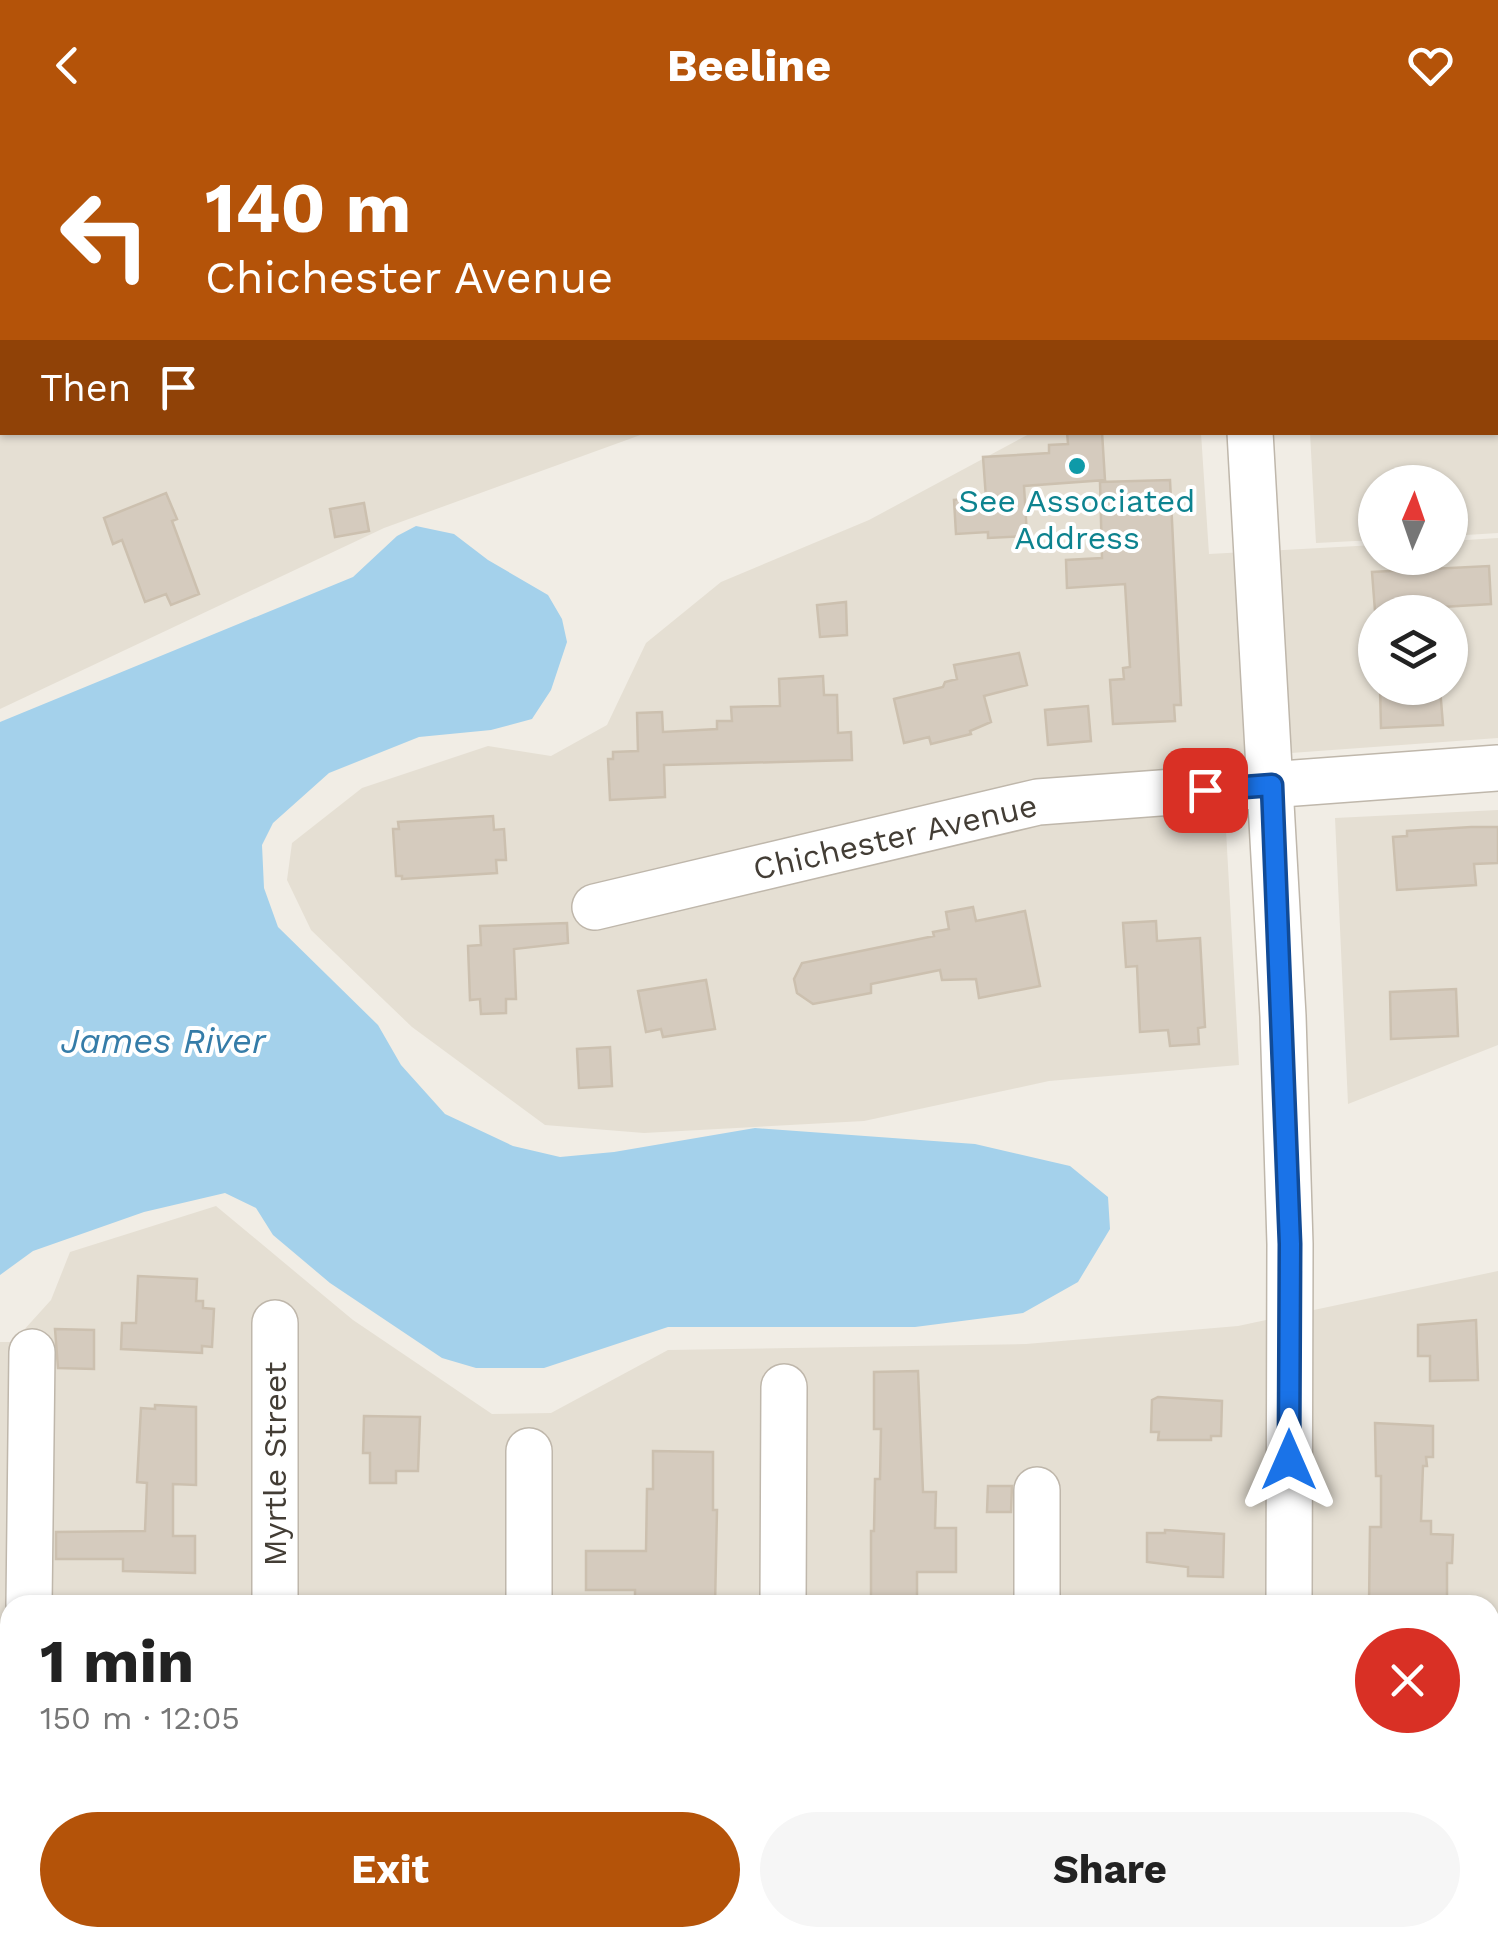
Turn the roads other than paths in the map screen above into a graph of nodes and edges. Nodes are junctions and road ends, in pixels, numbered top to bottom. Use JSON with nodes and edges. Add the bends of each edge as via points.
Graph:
{"nodes":[{"id":1,"x":1250,"y":435,"type":"edge"},
{"id":2,"x":1498,"y":768,"type":"edge"},
{"id":3,"x":1272,"y":785,"type":"junction"},
{"id":4,"x":595,"y":907,"type":"dead end"},
{"id":5,"x":275,"y":1323,"type":"dead end"},
{"id":6,"x":32,"y":1352,"type":"dead end"},
{"id":7,"x":784,"y":1388,"type":"dead end"},
{"id":8,"x":530,"y":1451,"type":"dead end"},
{"id":9,"x":1038,"y":1490,"type":"dead end"},
{"id":10,"x":29,"y":1595,"type":"edge"},
{"id":11,"x":275,"y":1595,"type":"edge"},
{"id":12,"x":529,"y":1595,"type":"edge"},
{"id":13,"x":783,"y":1595,"type":"edge"},
{"id":14,"x":1037,"y":1595,"type":"edge"},
{"id":15,"x":1288,"y":1595,"type":"edge"}],
"edges":[{"from":1,"to":3,"type":"street"},
{"from":2,"to":3,"type":"street","name":"Chichester Avenue"},
{"from":3,"to":4,"type":"street","name":"Chichester Avenue","via":[[1004,808]]},
{"from":3,"to":15,"type":"street","via":[[1290,1244]]},
{"from":5,"to":11,"type":"street","name":"Myrtle Street"},
{"from":6,"to":10,"type":"street"},
{"from":7,"to":13,"type":"street"},
{"from":8,"to":12,"type":"street"},
{"from":9,"to":14,"type":"street"}]}
